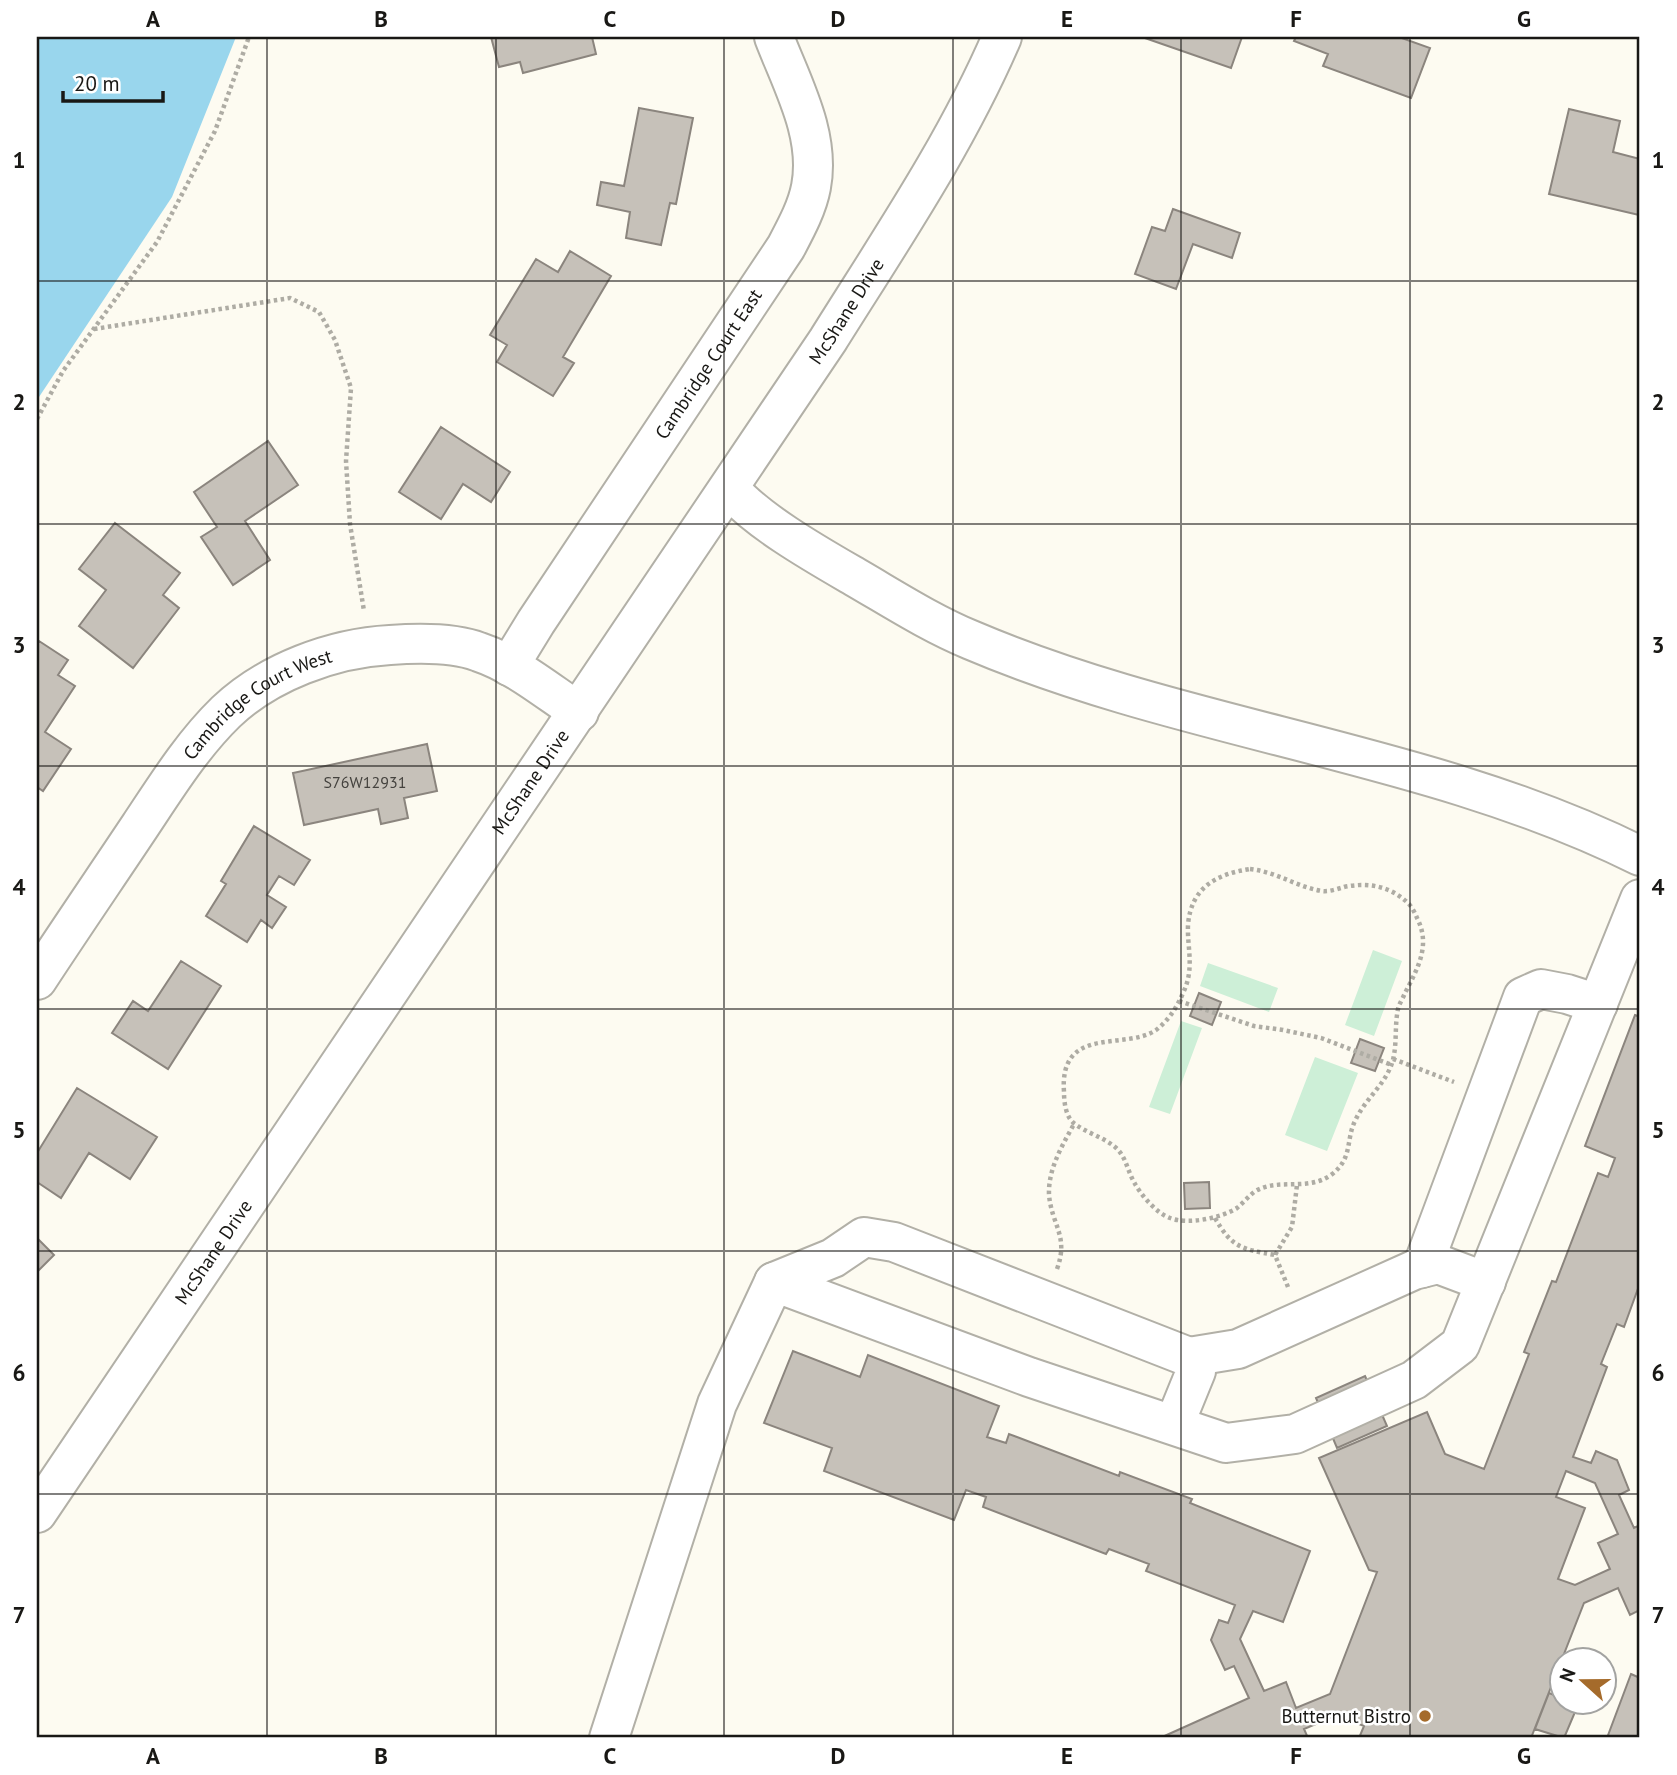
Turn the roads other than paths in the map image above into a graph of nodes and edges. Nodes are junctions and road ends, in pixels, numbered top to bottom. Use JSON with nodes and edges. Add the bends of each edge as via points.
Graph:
{"nodes":[{"id":1,"x":774,"y":37,"type":"edge"},
{"id":2,"x":1002,"y":37,"type":"edge"},
{"id":3,"x":730,"y":489,"type":"junction"},
{"id":4,"x":509,"y":666,"type":"junction"},
{"id":5,"x":579,"y":712,"type":"junction"},
{"id":6,"x":1640,"y":856,"type":"edge"},
{"id":7,"x":1640,"y":899,"type":"edge"},
{"id":8,"x":37,"y":979,"type":"edge"},
{"id":9,"x":1598,"y":1004,"type":"junction"},
{"id":10,"x":1422,"y":1268,"type":"junction"},
{"id":11,"x":775,"y":1282,"type":"junction"},
{"id":12,"x":1486,"y":1282,"type":"junction"},
{"id":13,"x":1189,"y":1357,"type":"junction"},
{"id":14,"x":1174,"y":1425,"type":"junction"},
{"id":15,"x":37,"y":1513,"type":"edge"},
{"id":16,"x":609,"y":1738,"type":"edge"}],
"edges":[{"from":1,"to":4,"type":"street","name":"Cambridge Court East","via":[[807,122],[814,156],[811,188],[801,216],[786,247]]},
{"from":2,"to":3,"type":"street","name":"McShane Drive","via":[[931,175]]},
{"from":3,"to":5,"type":"street","name":"McShane Drive"},
{"from":3,"to":6,"type":"street","via":[[741,502],[818,556],[971,640],[1079,680],[1503,799]]},
{"from":4,"to":5,"type":"street","name":"Cambridge Court West"},
{"from":4,"to":8,"type":"street","name":"Cambridge Court West","via":[[478,651],[449,646],[369,646],[315,661],[268,681],[227,711],[183,762]]},
{"from":5,"to":15,"type":"street","name":"McShane Drive"},
{"from":7,"to":9,"type":"street"},
{"from":9,"to":10,"type":"street","via":[[1541,989],[1523,997]]},
{"from":9,"to":12,"type":"street"},
{"from":10,"to":12,"type":"street","via":[[1438,1264]]},
{"from":10,"to":13,"type":"street","via":[[1238,1349]]},
{"from":11,"to":13,"type":"street","via":[[833,1258],[864,1237],[894,1242]]},
{"from":11,"to":14,"type":"street","via":[[1029,1377]]},
{"from":11,"to":16,"type":"street","via":[[717,1404]]},
{"from":12,"to":14,"type":"street","via":[[1460,1345],[1414,1380],[1295,1434],[1226,1443]]},
{"from":13,"to":14,"type":"street","via":[[1196,1371]]}]}
